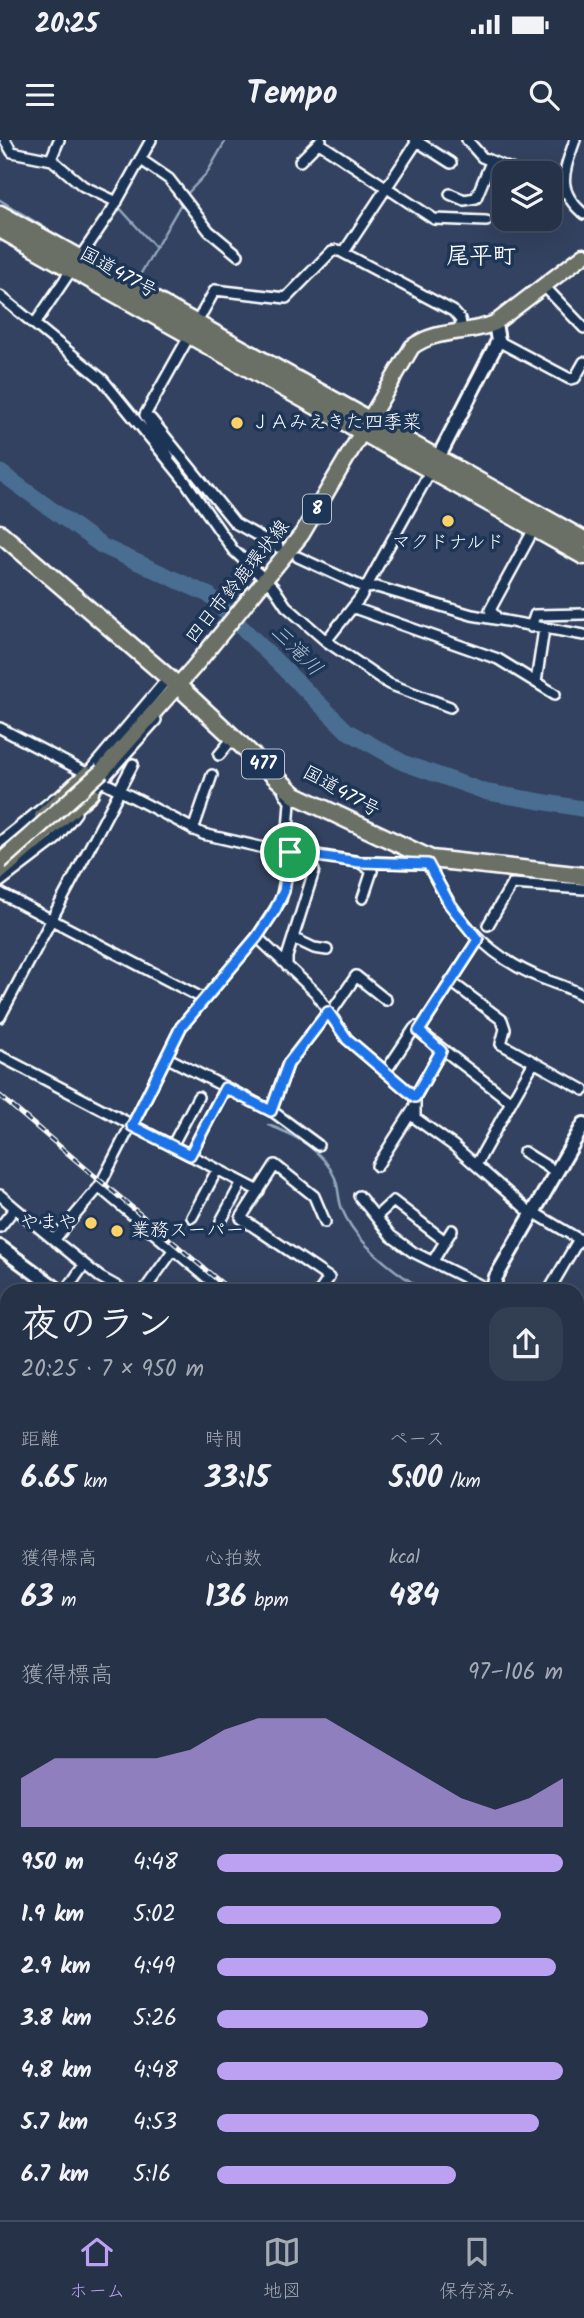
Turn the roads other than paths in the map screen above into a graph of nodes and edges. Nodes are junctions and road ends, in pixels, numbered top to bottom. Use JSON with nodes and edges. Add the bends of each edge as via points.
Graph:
{"nodes":[{"id":1,"x":5,"y":140,"type":"edge"},
{"id":2,"x":59,"y":140,"type":"edge"},
{"id":3,"x":151,"y":140,"type":"edge"},
{"id":4,"x":416,"y":140,"type":"edge"},
{"id":5,"x":467,"y":140,"type":"edge"},
{"id":6,"x":575,"y":140,"type":"edge"},
{"id":7,"x":320,"y":141,"type":"edge"},
{"id":8,"x":140,"y":159,"type":"junction"},
{"id":9,"x":52,"y":160,"type":"junction"},
{"id":10,"x":300,"y":161,"type":"dead end"},
{"id":11,"x":491,"y":162,"type":"joint"},
{"id":12,"x":451,"y":163,"type":"dead end"},
{"id":13,"x":386,"y":188,"type":"junction"},
{"id":14,"x":562,"y":192,"type":"edge"},
{"id":15,"x":565,"y":193,"type":"junction"},
{"id":16,"x":450,"y":194,"type":"dead end"},
{"id":17,"x":117,"y":202,"type":"junction"},
{"id":18,"x":0,"y":214,"type":"edge"},
{"id":19,"x":584,"y":214,"type":"edge"},
{"id":20,"x":486,"y":221,"type":"dead end"},
{"id":21,"x":0,"y":229,"type":"edge"},
{"id":22,"x":344,"y":252,"type":"junction"},
{"id":23,"x":238,"y":255,"type":"dead end"},
{"id":24,"x":584,"y":256,"type":"edge"},
{"id":25,"x":75,"y":266,"type":"junction"},
{"id":26,"x":543,"y":285,"type":"junction"},
{"id":27,"x":0,"y":296,"type":"edge"},
{"id":28,"x":36,"y":322,"type":"junction"},
{"id":29,"x":495,"y":323,"type":"junction"},
{"id":30,"x":584,"y":328,"type":"edge"},
{"id":31,"x":462,"y":330,"type":"junction"},
{"id":32,"x":193,"y":331,"type":"junction"},
{"id":33,"x":498,"y":341,"type":"junction"},
{"id":34,"x":584,"y":362,"type":"edge"},
{"id":35,"x":146,"y":412,"type":"junction"},
{"id":36,"x":365,"y":426,"type":"junction"},
{"id":37,"x":434,"y":464,"type":"junction"},
{"id":38,"x":175,"y":468,"type":"junction"},
{"id":39,"x":534,"y":529,"type":"junction"},
{"id":40,"x":0,"y":533,"type":"edge"},
{"id":41,"x":584,"y":540,"type":"edge"},
{"id":42,"x":278,"y":547,"type":"dead end"},
{"id":43,"x":584,"y":556,"type":"edge"},
{"id":44,"x":298,"y":557,"type":"dead end"},
{"id":45,"x":365,"y":587,"type":"junction"},
{"id":46,"x":260,"y":588,"type":"junction"},
{"id":47,"x":354,"y":608,"type":"junction"},
{"id":48,"x":584,"y":614,"type":"edge"},
{"id":49,"x":499,"y":620,"type":"junction"},
{"id":50,"x":531,"y":627,"type":"junction"},
{"id":51,"x":544,"y":629,"type":"junction"},
{"id":52,"x":584,"y":635,"type":"edge"},
{"id":53,"x":326,"y":641,"type":"junction"},
{"id":54,"x":536,"y":682,"type":"junction"},
{"id":55,"x":176,"y":684,"type":"junction"},
{"id":56,"x":555,"y":694,"type":"dead end"},
{"id":57,"x":450,"y":707,"type":"dead end"},
{"id":58,"x":0,"y":728,"type":"edge"},
{"id":59,"x":234,"y":737,"type":"junction"},
{"id":60,"x":219,"y":755,"type":"dead end"},
{"id":61,"x":133,"y":764,"type":"dead end"},
{"id":62,"x":273,"y":774,"type":"junction"},
{"id":63,"x":212,"y":775,"type":"dead end"},
{"id":64,"x":97,"y":776,"type":"junction"},
{"id":65,"x":120,"y":790,"type":"junction"},
{"id":66,"x":91,"y":793,"type":"junction"},
{"id":67,"x":193,"y":830,"type":"junction"},
{"id":68,"x":7,"y":849,"type":"edge"},
{"id":69,"x":290,"y":852,"type":"junction"},
{"id":70,"x":429,"y":861,"type":"junction"},
{"id":71,"x":0,"y":862,"type":"edge"},
{"id":72,"x":359,"y":862,"type":"junction"},
{"id":73,"x":0,"y":872,"type":"edge"},
{"id":74,"x":584,"y":876,"type":"edge"},
{"id":75,"x":0,"y":882,"type":"edge"},
{"id":76,"x":584,"y":889,"type":"edge"},
{"id":77,"x":0,"y":893,"type":"edge"},
{"id":78,"x":363,"y":898,"type":"dead end"},
{"id":79,"x":52,"y":919,"type":"junction"},
{"id":80,"x":488,"y":925,"type":"dead end"},
{"id":81,"x":257,"y":937,"type":"junction"},
{"id":82,"x":293,"y":938,"type":"junction"},
{"id":83,"x":478,"y":940,"type":"junction"},
{"id":84,"x":327,"y":950,"type":"dead end"},
{"id":85,"x":287,"y":966,"type":"junction"},
{"id":86,"x":450,"y":981,"type":"junction"},
{"id":87,"x":584,"y":996,"type":"edge"},
{"id":88,"x":202,"y":998,"type":"junction"},
{"id":89,"x":386,"y":1000,"type":"dead end"},
{"id":90,"x":329,"y":1013,"type":"junction"},
{"id":91,"x":0,"y":1017,"type":"edge"},
{"id":92,"x":419,"y":1031,"type":"junction"},
{"id":93,"x":441,"y":1051,"type":"junction"},
{"id":94,"x":0,"y":1056,"type":"edge"},
{"id":95,"x":168,"y":1058,"type":"junction"},
{"id":96,"x":534,"y":1062,"type":"junction"},
{"id":97,"x":386,"y":1071,"type":"junction"},
{"id":98,"x":225,"y":1088,"type":"junction"},
{"id":99,"x":584,"y":1090,"type":"edge"},
{"id":100,"x":198,"y":1097,"type":"dead end"},
{"id":101,"x":415,"y":1102,"type":"junction"},
{"id":102,"x":511,"y":1102,"type":"junction"},
{"id":103,"x":271,"y":1111,"type":"junction"},
{"id":104,"x":584,"y":1124,"type":"edge"},
{"id":105,"x":132,"y":1125,"type":"junction"},
{"id":106,"x":318,"y":1145,"type":"dead end"},
{"id":107,"x":172,"y":1146,"type":"junction"},
{"id":108,"x":524,"y":1152,"type":"dead end"},
{"id":109,"x":190,"y":1155,"type":"junction"},
{"id":110,"x":476,"y":1165,"type":"junction"},
{"id":111,"x":377,"y":1166,"type":"dead end"},
{"id":112,"x":218,"y":1170,"type":"junction"},
{"id":113,"x":556,"y":1172,"type":"junction"},
{"id":114,"x":242,"y":1182,"type":"junction"},
{"id":115,"x":99,"y":1186,"type":"junction"},
{"id":116,"x":259,"y":1191,"type":"junction"},
{"id":117,"x":0,"y":1195,"type":"edge"},
{"id":118,"x":359,"y":1196,"type":"dead end"},
{"id":119,"x":15,"y":1208,"type":"junction"},
{"id":120,"x":532,"y":1213,"type":"junction"},
{"id":121,"x":377,"y":1216,"type":"junction"},
{"id":122,"x":192,"y":1217,"type":"dead end"},
{"id":123,"x":220,"y":1221,"type":"dead end"},
{"id":124,"x":326,"y":1222,"type":"dead end"},
{"id":125,"x":0,"y":1227,"type":"edge"},
{"id":126,"x":452,"y":1230,"type":"dead end"},
{"id":127,"x":54,"y":1240,"type":"junction"},
{"id":128,"x":445,"y":1241,"type":"junction"},
{"id":129,"x":581,"y":1241,"type":"edge"},
{"id":130,"x":0,"y":1247,"type":"edge"},
{"id":131,"x":174,"y":1250,"type":"junction"},
{"id":132,"x":433,"y":1261,"type":"junction"},
{"id":133,"x":84,"y":1265,"type":"junction"},
{"id":134,"x":52,"y":1284,"type":"edge"},
{"id":135,"x":69,"y":1284,"type":"edge"},
{"id":136,"x":114,"y":1284,"type":"edge"},
{"id":137,"x":149,"y":1284,"type":"edge"},
{"id":138,"x":214,"y":1284,"type":"edge"},
{"id":139,"x":324,"y":1284,"type":"edge"},
{"id":140,"x":478,"y":1284,"type":"edge"},
{"id":141,"x":494,"y":1284,"type":"edge"},
{"id":142,"x":553,"y":1284,"type":"edge"}],
"edges":[{"from":1,"to":9,"type":"street","via":[[12,152]]},
{"from":2,"to":9,"type":"street"},
{"from":3,"to":8,"type":"street"},
{"from":4,"to":12,"type":"street"},
{"from":4,"to":13,"type":"street"},
{"from":5,"to":11,"type":"street"},
{"from":6,"to":15,"type":"street"},
{"from":7,"to":10,"type":"street"},
{"from":7,"to":13,"type":"street"},
{"from":8,"to":17,"type":"street"},
{"from":8,"to":23,"type":"street","via":[[169,179],[209,231]]},
{"from":9,"to":17,"type":"street","via":[[83,186]]},
{"from":11,"to":16,"type":"street","via":[[476,198],[464,200]]},
{"from":13,"to":20,"type":"street","via":[[434,219]]},
{"from":13,"to":22,"type":"street"},
{"from":14,"to":15,"type":"street"},
{"from":15,"to":19,"type":"street"},
{"from":17,"to":25,"type":"street"},
{"from":18,"to":25,"type":"highway","name":"国道477号"},
{"from":21,"to":25,"type":"highway","name":"国道477号"},
{"from":22,"to":31,"type":"street","via":[[453,311]]},
{"from":22,"to":32,"type":"street","via":[[332,251],[282,299],[215,290]]},
{"from":24,"to":26,"type":"main road","name":"四日市鈴鹿環状線","number":"8"},
{"from":25,"to":28,"type":"street"},
{"from":25,"to":32,"type":"highway","name":"国道477号"},
{"from":26,"to":29,"type":"main road","name":"四日市鈴鹿環状線","number":"8"},
{"from":26,"to":30,"type":"street"},
{"from":27,"to":28,"type":"street"},
{"from":28,"to":38,"type":"street","via":[[103,380]]},
{"from":29,"to":31,"type":"main road","name":"四日市鈴鹿環状線","number":"8"},
{"from":29,"to":33,"type":"street"},
{"from":31,"to":36,"type":"main road","name":"四日市鈴鹿環状線","number":"8","via":[[424,338],[412,346]]},
{"from":32,"to":35,"type":"street"},
{"from":32,"to":36,"type":"highway","name":"国道477号"},
{"from":33,"to":34,"type":"street","via":[[570,379]]},
{"from":33,"to":37,"type":"street"},
{"from":35,"to":38,"type":"street","via":[[149,426]]},
{"from":35,"to":42,"type":"street","via":[[235,523]]},
{"from":36,"to":37,"type":"highway","name":"国道477号"},
{"from":36,"to":46,"type":"main road","name":"四日市鈴鹿環状線","number":"8","via":[[302,534]]},
{"from":37,"to":39,"type":"highway","name":"国道477号"},
{"from":37,"to":41,"type":"highway","name":"国道477号"},
{"from":37,"to":45,"type":"street"},
{"from":38,"to":46,"type":"street"},
{"from":39,"to":43,"type":"highway","name":"国道477号"},
{"from":39,"to":49,"type":"street","via":[[490,610]]},
{"from":40,"to":55,"type":"highway","name":"国道477号","number":"477"},
{"from":44,"to":45,"type":"street"},
{"from":45,"to":47,"type":"street"},
{"from":45,"to":49,"type":"street"},
{"from":46,"to":53,"type":"street"},
{"from":46,"to":55,"type":"main road","name":"四日市鈴鹿環状線","number":"8"},
{"from":47,"to":53,"type":"street"},
{"from":47,"to":54,"type":"street","via":[[498,659]]},
{"from":48,"to":50,"type":"street","via":[[535,615]]},
{"from":49,"to":50,"type":"street"},
{"from":50,"to":51,"type":"street"},
{"from":51,"to":52,"type":"street"},
{"from":51,"to":54,"type":"street"},
{"from":53,"to":57,"type":"street","via":[[389,684]]},
{"from":54,"to":56,"type":"street"},
{"from":55,"to":59,"type":"highway","name":"国道477号","number":"477"},
{"from":55,"to":64,"type":"main road","name":"四日市鈴鹿環状線","number":"8"},
{"from":58,"to":64,"type":"street"},
{"from":59,"to":60,"type":"street"},
{"from":59,"to":62,"type":"highway","name":"国道477号","number":"477"},
{"from":61,"to":65,"type":"street"},
{"from":62,"to":69,"type":"street","via":[[290,802]]},
{"from":62,"to":70,"type":"highway","name":"国道477号","number":"477","via":[[295,795]]},
{"from":63,"to":67,"type":"street"},
{"from":64,"to":65,"type":"street"},
{"from":64,"to":66,"type":"street"},
{"from":64,"to":68,"type":"main road","number":"8","via":[[66,793]]},
{"from":64,"to":71,"type":"main road","name":"四日市鈴鹿環状線","number":"8","bridge":true},
{"from":65,"to":67,"type":"street"},
{"from":65,"to":79,"type":"street"},
{"from":66,"to":68,"type":"main road","number":"8"},
{"from":66,"to":75,"type":"street","via":[[55,840]]},
{"from":67,"to":69,"type":"street"},
{"from":68,"to":73,"type":"main road","number":"8"},
{"from":69,"to":72,"type":"street"},
{"from":69,"to":81,"type":"street","via":[[281,900]]},
{"from":69,"to":82,"type":"street","via":[[308,858],[314,870]]},
{"from":70,"to":72,"type":"street"},
{"from":70,"to":74,"type":"highway","name":"国道477号","number":"477"},
{"from":70,"to":83,"type":"street","via":[[450,905]]},
{"from":72,"to":78,"type":"street","via":[[372,871]]},
{"from":76,"to":80,"type":"street","via":[[512,884]]},
{"from":77,"to":79,"type":"street"},
{"from":79,"to":88,"type":"street"},
{"from":79,"to":91,"type":"street"},
{"from":81,"to":85,"type":"street"},
{"from":81,"to":88,"type":"street"},
{"from":82,"to":84,"type":"street"},
{"from":82,"to":85,"type":"street"},
{"from":83,"to":86,"type":"street"},
{"from":83,"to":87,"type":"street","via":[[522,970]]},
{"from":85,"to":90,"type":"street","via":[[316,993]]},
{"from":86,"to":92,"type":"street"},
{"from":86,"to":96,"type":"street","via":[[502,1020],[501,1044]]},
{"from":88,"to":95,"type":"street","via":[[181,1027]]},
{"from":89,"to":90,"type":"street","via":[[356,976]]},
{"from":90,"to":97,"type":"street","via":[[347,1039]]},
{"from":90,"to":103,"type":"street","via":[[288,1064]]},
{"from":92,"to":93,"type":"street"},
{"from":92,"to":97,"type":"street","via":[[414,1029]]},
{"from":93,"to":101,"type":"street"},
{"from":93,"to":102,"type":"street"},
{"from":94,"to":105,"type":"street"},
{"from":95,"to":98,"type":"street"},
{"from":95,"to":105,"type":"street"},
{"from":96,"to":99,"type":"street"},
{"from":96,"to":102,"type":"street"},
{"from":97,"to":101,"type":"street"},
{"from":98,"to":103,"type":"street"},
{"from":98,"to":109,"type":"street"},
{"from":100,"to":107,"type":"street"},
{"from":101,"to":110,"type":"street","via":[[415,1118]]},
{"from":101,"to":111,"type":"street"},
{"from":102,"to":110,"type":"street"},
{"from":103,"to":106,"type":"street"},
{"from":104,"to":113,"type":"street"},
{"from":105,"to":107,"type":"street"},
{"from":105,"to":115,"type":"street"},
{"from":107,"to":109,"type":"street"},
{"from":108,"to":113,"type":"street"},
{"from":109,"to":112,"type":"street"},
{"from":110,"to":120,"type":"street"},
{"from":112,"to":114,"type":"street"},
{"from":112,"to":122,"type":"street"},
{"from":113,"to":120,"type":"street"},
{"from":114,"to":116,"type":"street"},
{"from":114,"to":123,"type":"street"},
{"from":115,"to":127,"type":"street"},
{"from":115,"to":131,"type":"street"},
{"from":116,"to":124,"type":"street","via":[[275,1165],[314,1196]]},
{"from":116,"to":139,"type":"street","via":[[241,1218],[329,1278]]},
{"from":117,"to":119,"type":"street"},
{"from":118,"to":121,"type":"street"},
{"from":119,"to":125,"type":"street"},
{"from":119,"to":127,"type":"street"},
{"from":120,"to":129,"type":"street"},
{"from":120,"to":141,"type":"street"},
{"from":121,"to":128,"type":"street","via":[[393,1200]]},
{"from":121,"to":132,"type":"street","via":[[398,1241]]},
{"from":126,"to":128,"type":"street"},
{"from":127,"to":133,"type":"street"},
{"from":128,"to":132,"type":"street"},
{"from":129,"to":142,"type":"street"},
{"from":130,"to":134,"type":"street"},
{"from":131,"to":137,"type":"street"},
{"from":131,"to":138,"type":"street"},
{"from":132,"to":140,"type":"street"},
{"from":133,"to":135,"type":"street"},
{"from":133,"to":136,"type":"street"}]}
